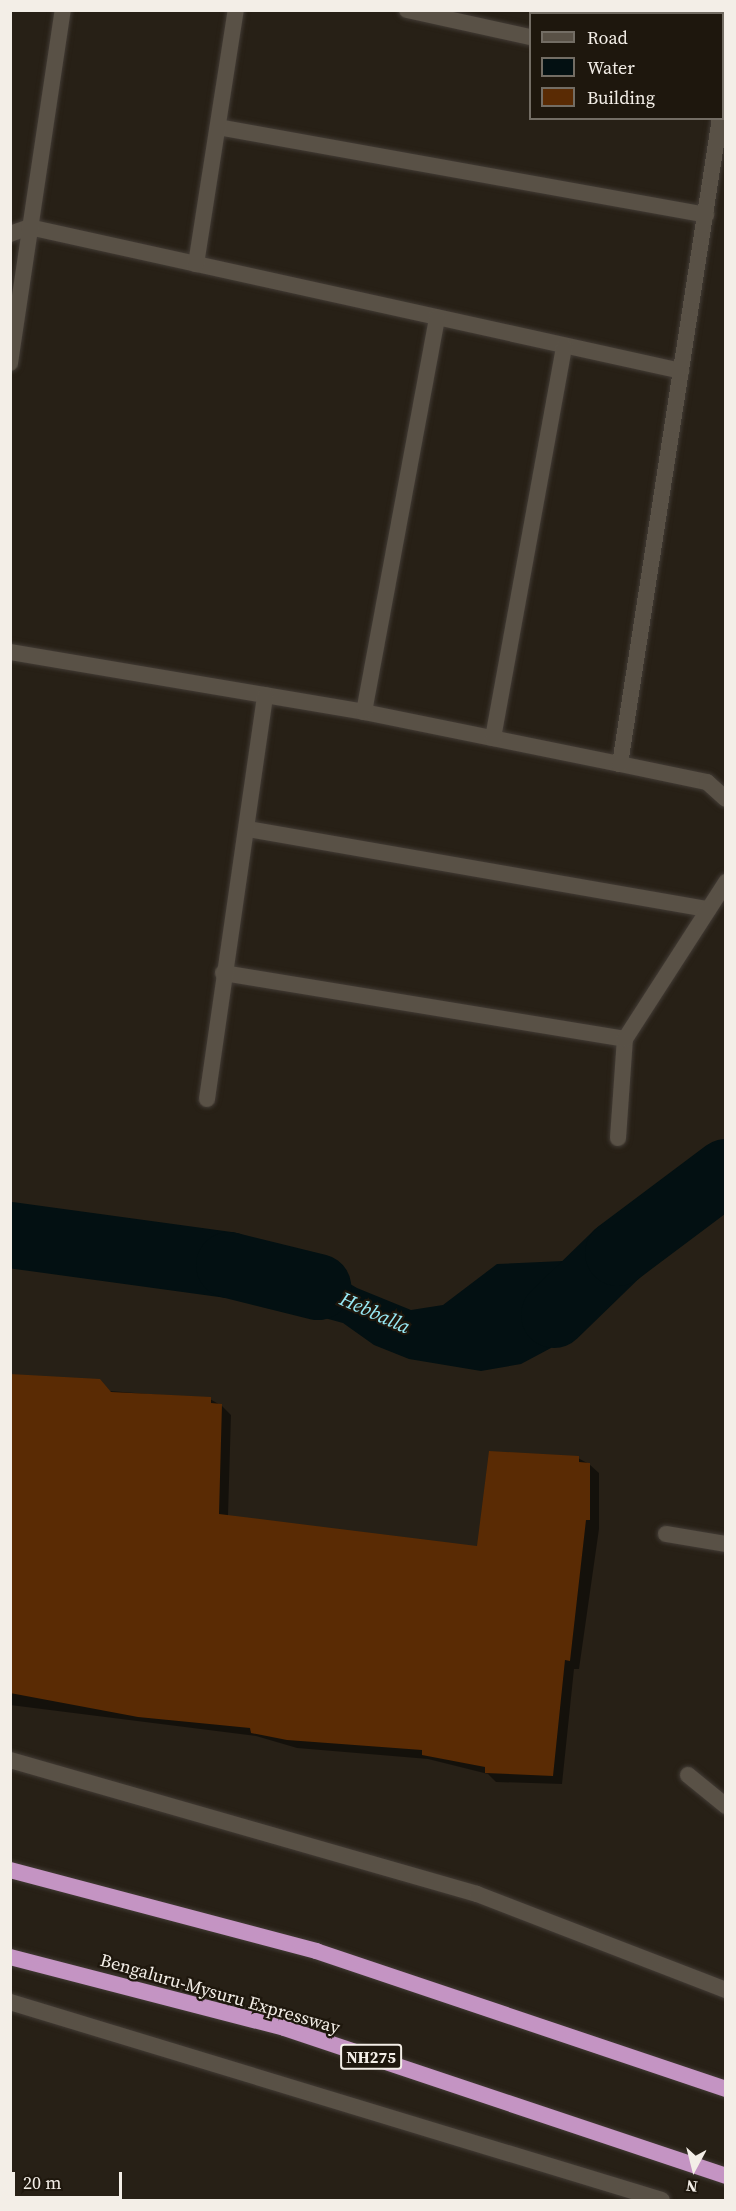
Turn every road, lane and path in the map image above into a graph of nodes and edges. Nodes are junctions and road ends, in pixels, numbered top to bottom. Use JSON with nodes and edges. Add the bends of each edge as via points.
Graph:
{"nodes":[{"id":1,"x":63,"y":10,"type":"edge"},
{"id":2,"x":236,"y":10,"type":"edge"},
{"id":3,"x":407,"y":10,"type":"edge"},
{"id":4,"x":529,"y":37,"type":"edge"},
{"id":5,"x":720,"y":120,"type":"edge"},
{"id":6,"x":218,"y":127,"type":"junction"},
{"id":7,"x":706,"y":215,"type":"junction"},
{"id":8,"x":29,"y":227,"type":"junction"},
{"id":9,"x":10,"y":234,"type":"edge"},
{"id":10,"x":196,"y":264,"type":"junction"},
{"id":11,"x":437,"y":318,"type":"junction"},
{"id":12,"x":564,"y":346,"type":"junction"},
{"id":13,"x":10,"y":363,"type":"edge"},
{"id":14,"x":681,"y":371,"type":"junction"},
{"id":15,"x":10,"y":652,"type":"edge"},
{"id":16,"x":265,"y":695,"type":"junction"},
{"id":17,"x":364,"y":711,"type":"junction"},
{"id":18,"x":493,"y":738,"type":"junction"},
{"id":19,"x":620,"y":764,"type":"junction"},
{"id":20,"x":726,"y":799,"type":"edge"},
{"id":21,"x":248,"y":829,"type":"junction"},
{"id":22,"x":726,"y":882,"type":"edge"},
{"id":23,"x":708,"y":909,"type":"junction"},
{"id":24,"x":223,"y":973,"type":"junction"},
{"id":25,"x":625,"y":1038,"type":"junction"},
{"id":26,"x":207,"y":1099,"type":"dead end"},
{"id":27,"x":618,"y":1138,"type":"dead end"},
{"id":28,"x":666,"y":1534,"type":"dead end"},
{"id":29,"x":726,"y":1544,"type":"edge"},
{"id":30,"x":10,"y":1760,"type":"edge"},
{"id":31,"x":688,"y":1774,"type":"dead end"},
{"id":32,"x":726,"y":1806,"type":"edge"},
{"id":33,"x":10,"y":1870,"type":"edge"},
{"id":34,"x":10,"y":1957,"type":"edge"},
{"id":35,"x":726,"y":1990,"type":"edge"},
{"id":36,"x":10,"y":2002,"type":"edge"},
{"id":37,"x":726,"y":2089,"type":"edge"},
{"id":38,"x":726,"y":2176,"type":"edge"},
{"id":39,"x":662,"y":2200,"type":"edge"}],
"edges":[{"from":1,"to":8,"type":"street"},
{"from":2,"to":6,"type":"street"},
{"from":3,"to":4,"type":"street"},
{"from":5,"to":7,"type":"street"},
{"from":6,"to":7,"type":"street"},
{"from":6,"to":10,"type":"street"},
{"from":7,"to":14,"type":"street"},
{"from":8,"to":9,"type":"street"},
{"from":8,"to":10,"type":"street"},
{"from":8,"to":13,"type":"street"},
{"from":10,"to":11,"type":"street"},
{"from":11,"to":12,"type":"street"},
{"from":11,"to":17,"type":"street"},
{"from":12,"to":14,"type":"street"},
{"from":12,"to":18,"type":"street"},
{"from":14,"to":19,"type":"street"},
{"from":15,"to":16,"type":"street"},
{"from":16,"to":17,"type":"street"},
{"from":16,"to":21,"type":"street"},
{"from":17,"to":18,"type":"street"},
{"from":18,"to":19,"type":"street"},
{"from":19,"to":20,"type":"street","via":[[707,782]]},
{"from":21,"to":23,"type":"street"},
{"from":21,"to":24,"type":"street"},
{"from":22,"to":23,"type":"street"},
{"from":23,"to":25,"type":"street"},
{"from":24,"to":25,"type":"street"},
{"from":24,"to":26,"type":"street"},
{"from":25,"to":27,"type":"street"},
{"from":28,"to":29,"type":"street"},
{"from":30,"to":35,"type":"street","via":[[477,1894]]},
{"from":31,"to":32,"type":"street"},
{"from":33,"to":37,"type":"highway","via":[[316,1951]]},
{"from":34,"to":38,"type":"highway","name":"Bengaluru-Mysuru Expressway","number":"NH275","via":[[284,2028]]},
{"from":36,"to":39,"type":"street"}]}
